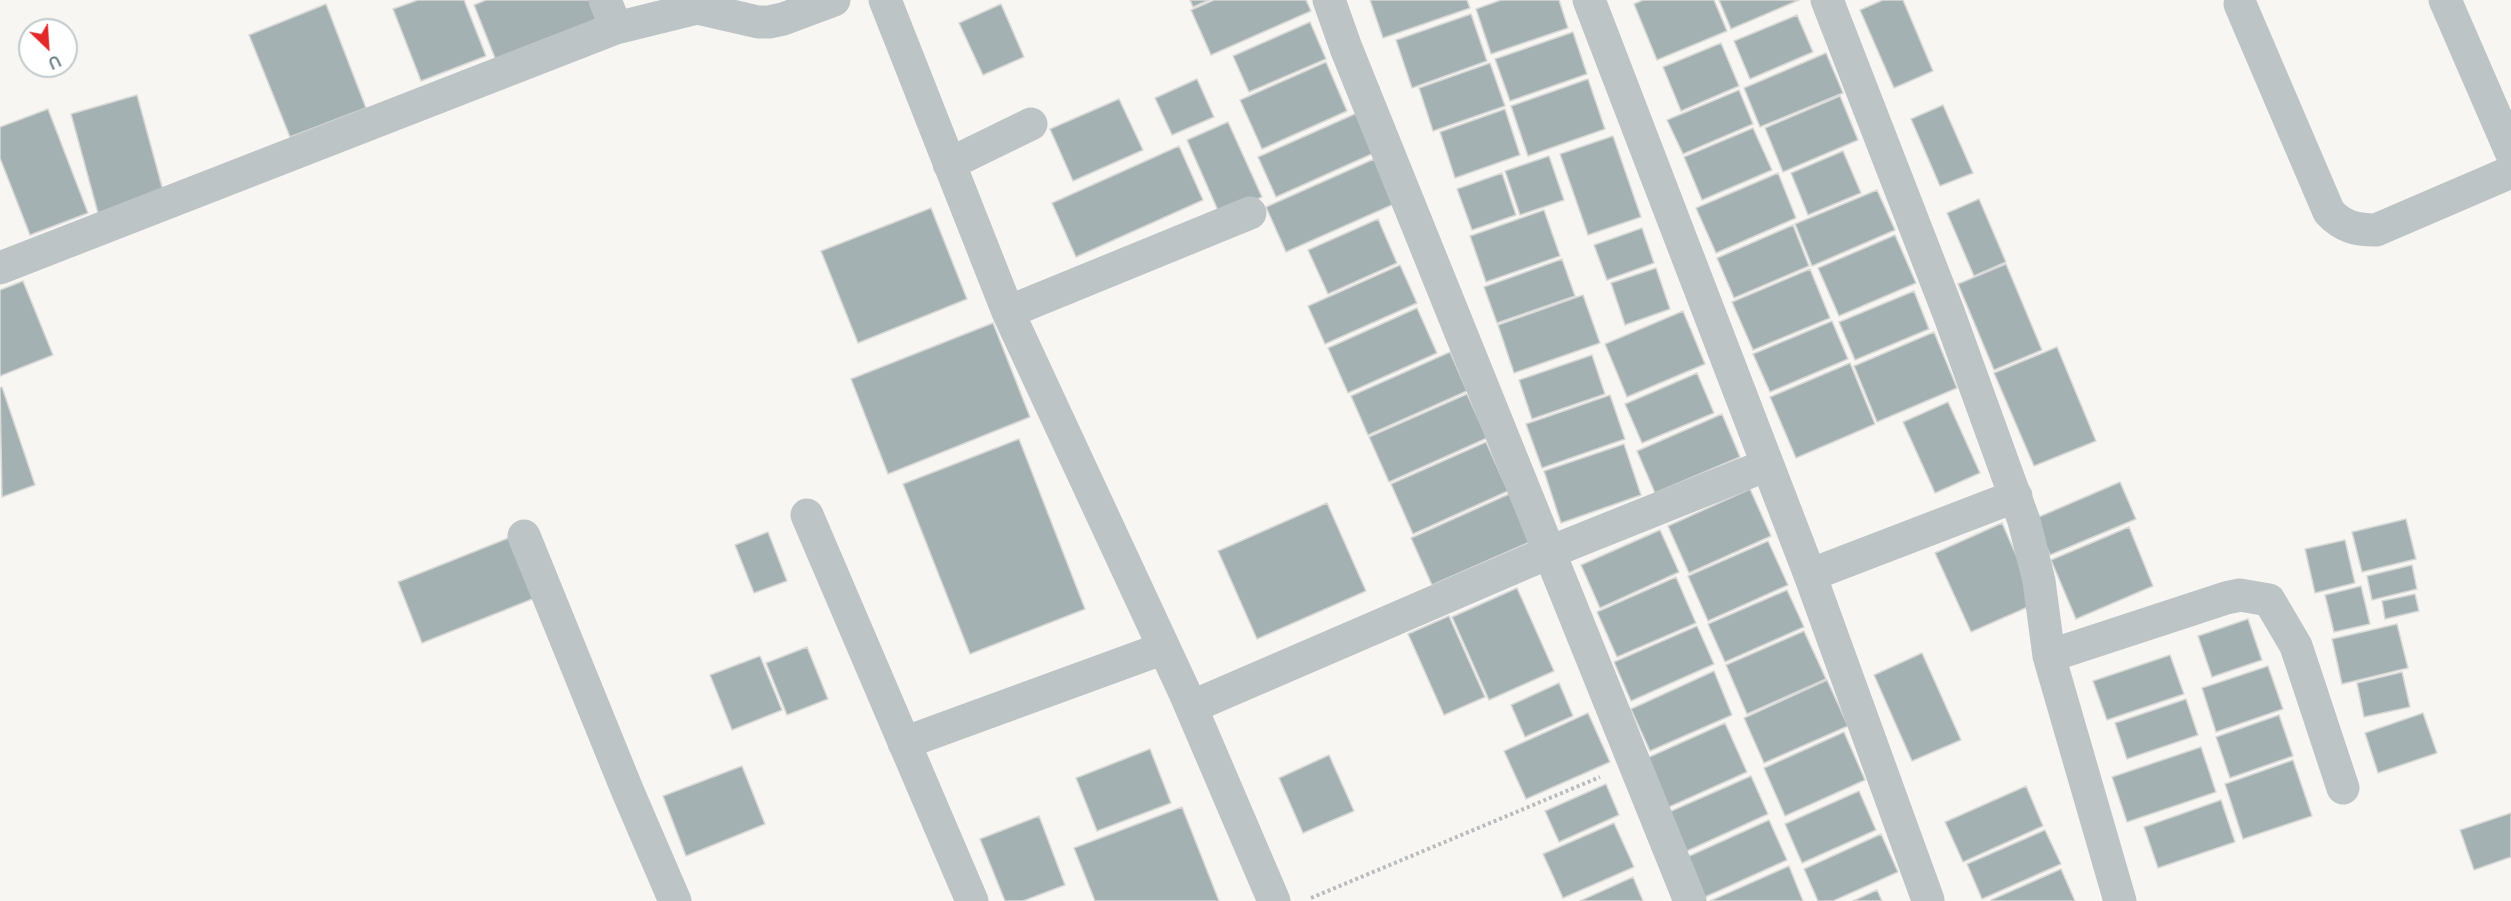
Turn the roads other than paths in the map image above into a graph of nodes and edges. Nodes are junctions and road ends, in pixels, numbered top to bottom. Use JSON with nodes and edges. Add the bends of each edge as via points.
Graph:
{"nodes":[{"id":1,"x":834,"y":0,"type":"edge"},
{"id":2,"x":885,"y":0,"type":"edge"},
{"id":3,"x":1329,"y":0,"type":"edge"},
{"id":4,"x":1589,"y":0,"type":"edge"},
{"id":5,"x":1827,"y":0,"type":"edge"},
{"id":6,"x":2445,"y":0,"type":"edge"},
{"id":7,"x":2240,"y":4,"type":"dead end"},
{"id":8,"x":610,"y":14,"type":"edge"},
{"id":9,"x":1031,"y":124,"type":"dead end"},
{"id":10,"x":2511,"y":152,"type":"edge"},
{"id":11,"x":949,"y":164,"type":"junction"},
{"id":12,"x":2511,"y":172,"type":"edge"},
{"id":13,"x":1250,"y":213,"type":"dead end"},
{"id":14,"x":0,"y":268,"type":"edge"},
{"id":15,"x":1008,"y":312,"type":"junction"},
{"id":16,"x":1767,"y":465,"type":"junction"},
{"id":17,"x":2016,"y":496,"type":"junction"},
{"id":18,"x":807,"y":515,"type":"dead end"},
{"id":19,"x":524,"y":536,"type":"dead end"},
{"id":20,"x":1550,"y":552,"type":"junction"},
{"id":21,"x":1810,"y":575,"type":"junction"},
{"id":22,"x":1164,"y":648,"type":"junction"},
{"id":23,"x":2049,"y":656,"type":"junction"},
{"id":24,"x":1191,"y":707,"type":"junction"},
{"id":25,"x":904,"y":743,"type":"junction"},
{"id":26,"x":2343,"y":788,"type":"dead end"},
{"id":27,"x":1928,"y":900,"type":"edge"},
{"id":28,"x":675,"y":901,"type":"edge"},
{"id":29,"x":972,"y":901,"type":"edge"},
{"id":30,"x":1274,"y":901,"type":"edge"},
{"id":31,"x":1690,"y":901,"type":"edge"},
{"id":32,"x":2120,"y":901,"type":"edge"}],
"edges":[{"from":1,"to":8,"type":"street","via":[[769,22],[697,8]]},
{"from":2,"to":11,"type":"street"},
{"from":3,"to":20,"type":"street"},
{"from":4,"to":16,"type":"street"},
{"from":5,"to":17,"type":"street"},
{"from":6,"to":10,"type":"street"},
{"from":7,"to":12,"type":"street","via":[[2328,212],[2340,223],[2354,229],[2376,230]]},
{"from":8,"to":14,"type":"street"},
{"from":9,"to":11,"type":"street"},
{"from":11,"to":15,"type":"street"},
{"from":13,"to":15,"type":"street"},
{"from":15,"to":22,"type":"street"},
{"from":16,"to":20,"type":"street"},
{"from":16,"to":21,"type":"street"},
{"from":17,"to":21,"type":"street"},
{"from":17,"to":23,"type":"street","via":[[2039,581]]},
{"from":18,"to":25,"type":"street"},
{"from":19,"to":28,"type":"street"},
{"from":20,"to":24,"type":"street"},
{"from":20,"to":31,"type":"street"},
{"from":21,"to":27,"type":"street"},
{"from":22,"to":24,"type":"street"},
{"from":22,"to":25,"type":"street"},
{"from":23,"to":26,"type":"street","via":[[2226,598],[2269,600],[2296,646]]},
{"from":23,"to":32,"type":"street"},
{"from":24,"to":30,"type":"street"},
{"from":25,"to":29,"type":"street"}]}
